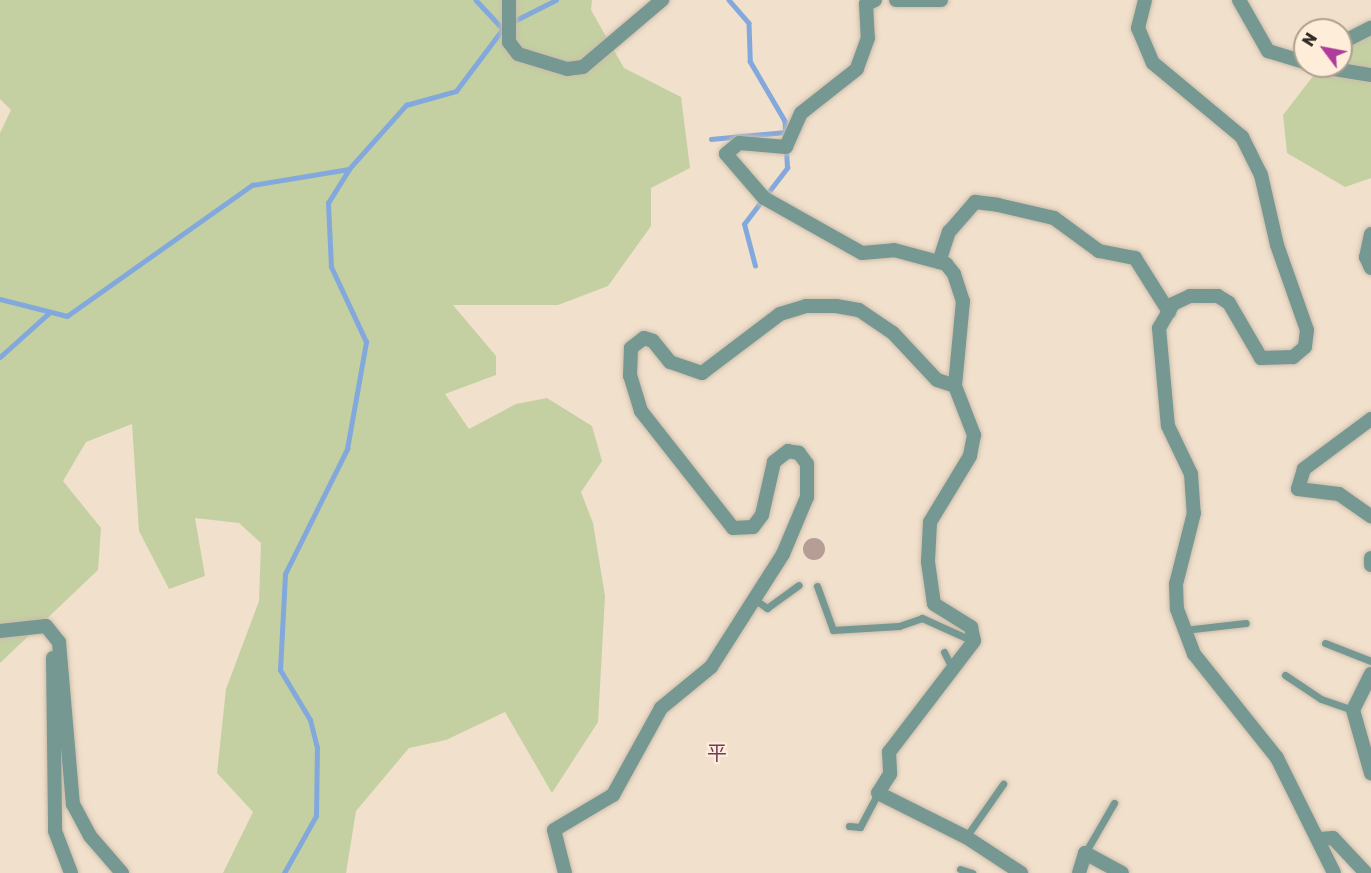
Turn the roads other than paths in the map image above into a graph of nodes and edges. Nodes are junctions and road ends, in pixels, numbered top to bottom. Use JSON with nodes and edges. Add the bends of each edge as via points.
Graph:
{"nodes":[{"id":1,"x":662,"y":0,"type":"edge"},
{"id":2,"x":875,"y":0,"type":"edge"},
{"id":3,"x":896,"y":0,"type":"edge"},
{"id":4,"x":941,"y":0,"type":"edge"},
{"id":5,"x":1145,"y":0,"type":"edge"},
{"id":6,"x":1239,"y":0,"type":"edge"},
{"id":7,"x":509,"y":6,"type":"edge"},
{"id":8,"x":1371,"y":28,"type":"edge"},
{"id":9,"x":1353,"y":37,"type":"edge"},
{"id":10,"x":1293,"y":58,"type":"edge"},
{"id":11,"x":1353,"y":72,"type":"edge"},
{"id":12,"x":1371,"y":75,"type":"edge"},
{"id":13,"x":1371,"y":234,"type":"edge"},
{"id":14,"x":939,"y":262,"type":"junction"},
{"id":15,"x":1371,"y":268,"type":"edge"},
{"id":16,"x":1168,"y":312,"type":"junction"},
{"id":17,"x":955,"y":386,"type":"junction"},
{"id":18,"x":1371,"y":419,"type":"edge"},
{"id":19,"x":1371,"y":516,"type":"edge"},
{"id":20,"x":1371,"y":558,"type":"edge"},
{"id":21,"x":1371,"y":565,"type":"edge"},
{"id":22,"x":799,"y":585,"type":"dead end"},
{"id":23,"x":817,"y":586,"type":"dead end"},
{"id":24,"x":754,"y":599,"type":"junction"},
{"id":25,"x":1246,"y":623,"type":"dead end"},
{"id":26,"x":1184,"y":630,"type":"junction"},
{"id":27,"x":0,"y":631,"type":"edge"},
{"id":28,"x":53,"y":635,"type":"junction"},
{"id":29,"x":974,"y":641,"type":"junction"},
{"id":30,"x":1325,"y":643,"type":"dead end"},
{"id":31,"x":944,"y":652,"type":"dead end"},
{"id":32,"x":1371,"y":661,"type":"edge"},
{"id":33,"x":951,"y":674,"type":"junction"},
{"id":34,"x":1285,"y":675,"type":"dead end"},
{"id":35,"x":1370,"y":682,"type":"edge"},
{"id":36,"x":1353,"y":710,"type":"junction"},
{"id":37,"x":1371,"y":773,"type":"edge"},
{"id":38,"x":1003,"y":784,"type":"dead end"},
{"id":39,"x":878,"y":793,"type":"junction"},
{"id":40,"x":1114,"y":803,"type":"dead end"},
{"id":41,"x":849,"y":826,"type":"dead end"},
{"id":42,"x":966,"y":837,"type":"junction"},
{"id":43,"x":1320,"y":838,"type":"junction"},
{"id":44,"x":1085,"y":853,"type":"junction"},
{"id":45,"x":960,"y":869,"type":"dead end"},
{"id":46,"x":71,"y":873,"type":"edge"},
{"id":47,"x":122,"y":873,"type":"edge"},
{"id":48,"x":565,"y":873,"type":"edge"},
{"id":49,"x":972,"y":873,"type":"edge"},
{"id":50,"x":1021,"y":873,"type":"edge"},
{"id":51,"x":1079,"y":873,"type":"edge"},
{"id":52,"x":1122,"y":873,"type":"edge"},
{"id":53,"x":1334,"y":873,"type":"edge"},
{"id":54,"x":1366,"y":873,"type":"edge"}],
"edges":[{"from":1,"to":7,"type":"street","via":[[582,67],[537,63],[518,54],[509,36]]},
{"from":2,"to":14,"type":"street","via":[[866,4],[868,38],[857,69],[801,113],[786,147],[739,143],[726,154],[764,198],[862,253],[894,250]]},
{"from":3,"to":4,"type":"street"},
{"from":5,"to":16,"type":"street","via":[[1138,28],[1153,63],[1242,137],[1261,175],[1277,245],[1307,330],[1305,347],[1293,357],[1261,358],[1229,303],[1218,296],[1190,296]]},
{"from":6,"to":10,"type":"street","via":[[1268,51]]},
{"from":8,"to":9,"type":"street"},
{"from":11,"to":12,"type":"street"},
{"from":13,"to":15,"type":"street","via":[[1366,257]]},
{"from":14,"to":16,"type":"street","via":[[949,232],[975,202],[998,205],[1054,218],[1099,251],[1135,258]]},
{"from":14,"to":17,"type":"street","via":[[954,274],[963,301]]},
{"from":16,"to":26,"type":"street","via":[[1159,328],[1160,381],[1168,426],[1191,474],[1194,513],[1176,584]]},
{"from":17,"to":24,"type":"street","via":[[937,380],[893,333],[859,310],[836,306],[807,306],[780,314],[702,373],[670,362],[653,341],[637,341],[629,366],[641,411],[733,528],[753,527],[762,515],[780,455],[799,453],[807,464],[807,497],[783,554]]},
{"from":17,"to":29,"type":"street","via":[[974,435],[970,456],[930,522],[928,562],[934,604],[971,627]]},
{"from":18,"to":19,"type":"street","via":[[1304,469],[1298,489],[1339,494]]},
{"from":20,"to":21,"type":"street"},
{"from":22,"to":24,"type":"lane","via":[[767,608]]},
{"from":23,"to":29,"type":"lane","via":[[834,630],[899,626],[922,618]]},
{"from":24,"to":48,"type":"street","via":[[711,667],[661,708],[613,795],[554,830]]},
{"from":25,"to":26,"type":"lane"},
{"from":26,"to":43,"type":"street","via":[[1194,654],[1277,758]]},
{"from":27,"to":28,"type":"street","via":[[46,626]]},
{"from":28,"to":46,"type":"street","via":[[55,831]]},
{"from":28,"to":47,"type":"street","via":[[59,642],[73,804],[90,836]]},
{"from":29,"to":33,"type":"street"},
{"from":30,"to":32,"type":"lane"},
{"from":31,"to":33,"type":"lane","via":[[952,664]]},
{"from":33,"to":39,"type":"street","via":[[889,752],[890,774]]},
{"from":34,"to":36,"type":"lane","via":[[1321,699]]},
{"from":35,"to":36,"type":"street"},
{"from":36,"to":37,"type":"street"},
{"from":38,"to":42,"type":"lane"},
{"from":39,"to":41,"type":"lane","via":[[860,827]]},
{"from":39,"to":42,"type":"street"},
{"from":40,"to":44,"type":"lane"},
{"from":42,"to":50,"type":"street"},
{"from":43,"to":53,"type":"street","via":[[1319,849]]},
{"from":43,"to":54,"type":"street","via":[[1332,838]]},
{"from":44,"to":51,"type":"street"},
{"from":44,"to":52,"type":"street"},
{"from":45,"to":49,"type":"lane"}]}
